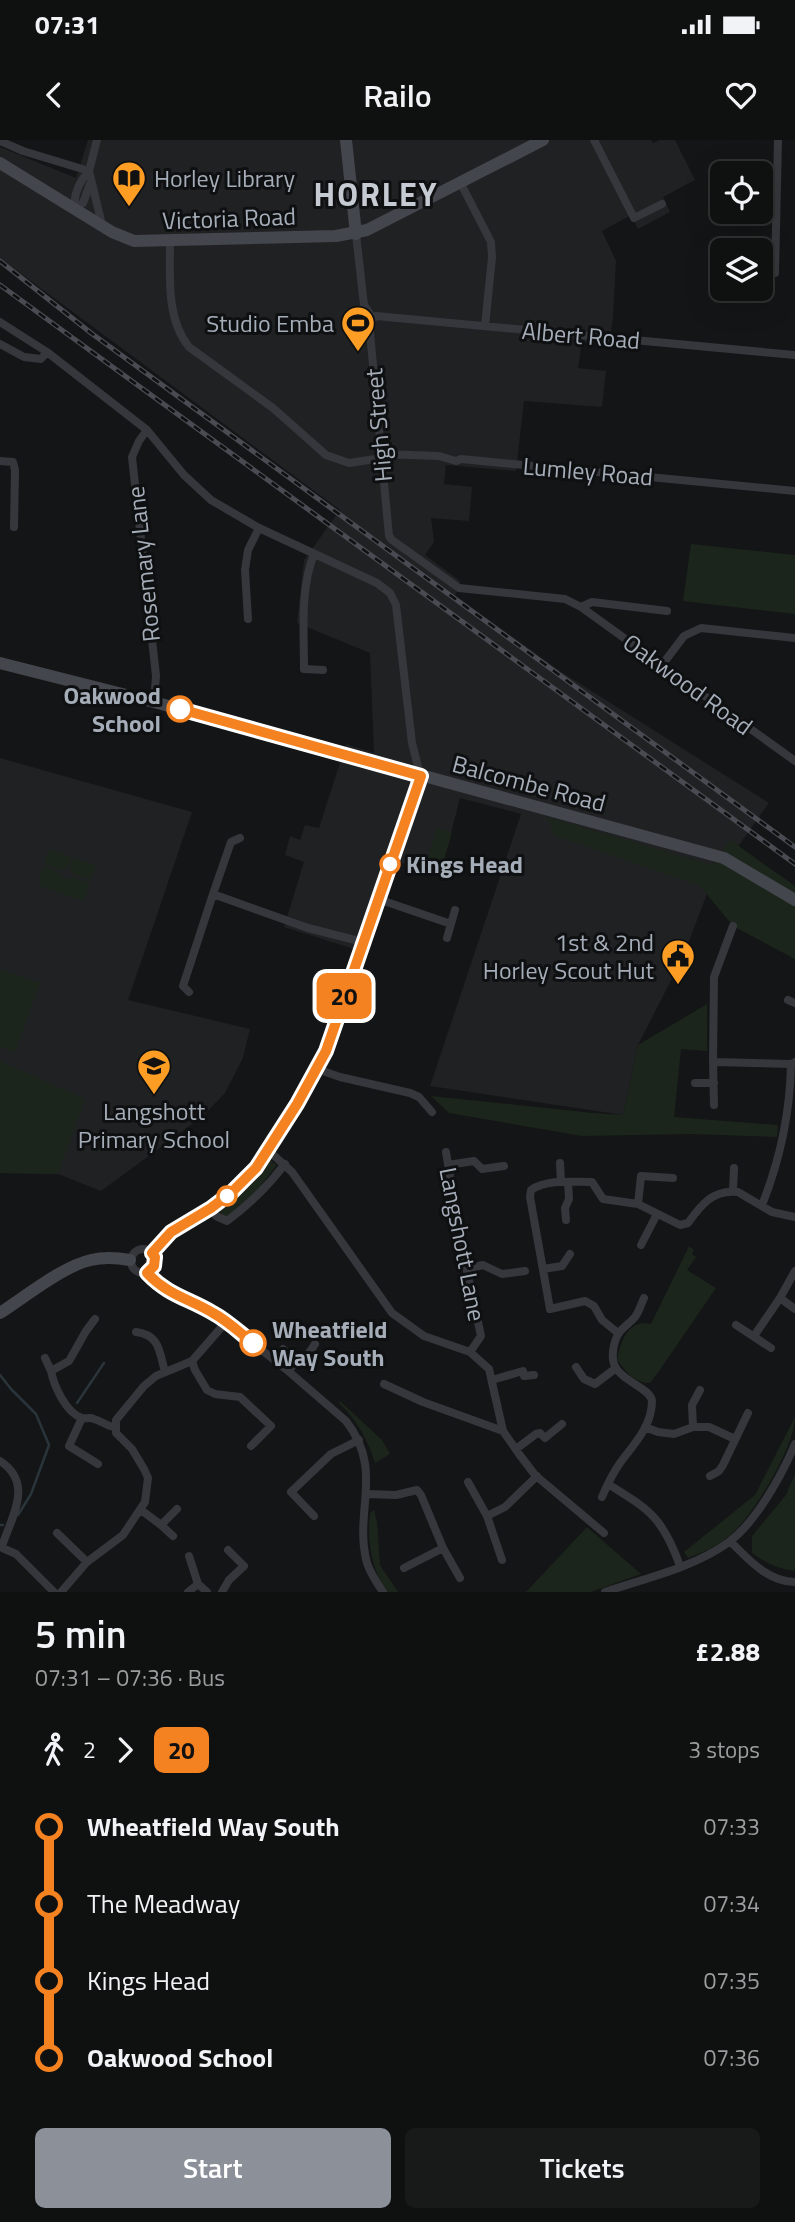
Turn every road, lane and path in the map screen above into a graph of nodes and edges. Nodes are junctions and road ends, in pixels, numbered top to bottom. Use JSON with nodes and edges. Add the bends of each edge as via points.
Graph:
{"nodes":[{"id":1,"x":97,"y":140,"type":"edge"},
{"id":2,"x":346,"y":140,"type":"edge"},
{"id":3,"x":543,"y":140,"type":"edge"},
{"id":4,"x":594,"y":140,"type":"edge"},
{"id":5,"x":778,"y":140,"type":"edge"},
{"id":6,"x":0,"y":141,"type":"edge"},
{"id":7,"x":0,"y":163,"type":"edge"},
{"id":8,"x":89,"y":171,"type":"junction"},
{"id":9,"x":91,"y":182,"type":"junction"},
{"id":10,"x":460,"y":182,"type":"junction"},
{"id":11,"x":662,"y":204,"type":"dead end"},
{"id":12,"x":75,"y":208,"type":"junction"},
{"id":13,"x":103,"y":227,"type":"junction"},
{"id":14,"x":356,"y":234,"type":"junction"},
{"id":15,"x":170,"y":241,"type":"junction"},
{"id":16,"x":775,"y":273,"type":"dead end"},
{"id":17,"x":370,"y":319,"type":"junction"},
{"id":18,"x":0,"y":322,"type":"edge"},
{"id":19,"x":485,"y":326,"type":"junction"},
{"id":20,"x":0,"y":344,"type":"edge"},
{"id":21,"x":47,"y":352,"type":"junction"},
{"id":22,"x":795,"y":355,"type":"edge"},
{"id":23,"x":147,"y":430,"type":"junction"},
{"id":24,"x":382,"y":456,"type":"junction"},
{"id":25,"x":0,"y":461,"type":"edge"},
{"id":26,"x":795,"y":491,"type":"edge"},
{"id":27,"x":13,"y":527,"type":"dead end"},
{"id":28,"x":259,"y":528,"type":"junction"},
{"id":29,"x":314,"y":554,"type":"junction"},
{"id":30,"x":581,"y":607,"type":"junction"},
{"id":31,"x":667,"y":611,"type":"dead end"},
{"id":32,"x":248,"y":619,"type":"dead end"},
{"id":33,"x":795,"y":638,"type":"edge"},
{"id":34,"x":0,"y":663,"type":"edge"},
{"id":35,"x":662,"y":665,"type":"junction"},
{"id":36,"x":323,"y":670,"type":"dead end"},
{"id":37,"x":153,"y":702,"type":"junction"},
{"id":38,"x":795,"y":761,"type":"edge"},
{"id":39,"x":414,"y":774,"type":"junction"},
{"id":40,"x":235,"y":840,"type":"dead end"},
{"id":41,"x":213,"y":894,"type":"junction"},
{"id":42,"x":378,"y":899,"type":"junction"},
{"id":43,"x":795,"y":900,"type":"edge"},
{"id":44,"x":455,"y":910,"type":"dead end"},
{"id":45,"x":451,"y":924,"type":"junction"},
{"id":46,"x":733,"y":926,"type":"dead end"},
{"id":47,"x":447,"y":938,"type":"dead end"},
{"id":48,"x":363,"y":942,"type":"junction"},
{"id":49,"x":186,"y":989,"type":"dead end"},
{"id":50,"x":713,"y":1062,"type":"junction"},
{"id":51,"x":793,"y":1063,"type":"edge"},
{"id":52,"x":317,"y":1069,"type":"junction"},
{"id":53,"x":695,"y":1083,"type":"dead end"},
{"id":54,"x":714,"y":1083,"type":"junction"},
{"id":55,"x":714,"y":1105,"type":"dead end"},
{"id":56,"x":432,"y":1112,"type":"dead end"},
{"id":57,"x":269,"y":1151,"type":"junction"},
{"id":58,"x":446,"y":1152,"type":"dead end"},
{"id":59,"x":559,"y":1163,"type":"dead end"},
{"id":60,"x":285,"y":1164,"type":"junction"},
{"id":61,"x":448,"y":1165,"type":"junction"},
{"id":62,"x":504,"y":1166,"type":"dead end"},
{"id":63,"x":734,"y":1168,"type":"dead end"},
{"id":64,"x":673,"y":1178,"type":"dead end"},
{"id":65,"x":564,"y":1182,"type":"junction"},
{"id":66,"x":733,"y":1191,"type":"junction"},
{"id":67,"x":638,"y":1204,"type":"junction"},
{"id":68,"x":762,"y":1205,"type":"junction"},
{"id":69,"x":211,"y":1208,"type":"junction"},
{"id":70,"x":657,"y":1214,"type":"junction"},
{"id":71,"x":795,"y":1217,"type":"edge"},
{"id":72,"x":566,"y":1220,"type":"dead end"},
{"id":73,"x":641,"y":1245,"type":"dead end"},
{"id":74,"x":152,"y":1253,"type":"junction"},
{"id":75,"x":570,"y":1254,"type":"dead end"},
{"id":76,"x":130,"y":1260,"type":"junction"},
{"id":77,"x":466,"y":1269,"type":"junction"},
{"id":78,"x":543,"y":1269,"type":"junction"},
{"id":79,"x":525,"y":1271,"type":"dead end"},
{"id":80,"x":795,"y":1271,"type":"edge"},
{"id":81,"x":147,"y":1273,"type":"junction"},
{"id":82,"x":644,"y":1298,"type":"dead end"},
{"id":83,"x":780,"y":1298,"type":"junction"},
{"id":84,"x":795,"y":1309,"type":"edge"},
{"id":85,"x":0,"y":1313,"type":"edge"},
{"id":86,"x":95,"y":1319,"type":"dead end"},
{"id":87,"x":226,"y":1322,"type":"junction"},
{"id":88,"x":736,"y":1325,"type":"dead end"},
{"id":89,"x":136,"y":1332,"type":"dead end"},
{"id":90,"x":618,"y":1333,"type":"junction"},
{"id":91,"x":754,"y":1336,"type":"junction"},
{"id":92,"x":315,"y":1344,"type":"dead end"},
{"id":93,"x":771,"y":1348,"type":"dead end"},
{"id":94,"x":283,"y":1349,"type":"dead end"},
{"id":95,"x":470,"y":1352,"type":"junction"},
{"id":96,"x":45,"y":1359,"type":"dead end"},
{"id":97,"x":192,"y":1362,"type":"junction"},
{"id":98,"x":298,"y":1362,"type":"junction"},
{"id":99,"x":576,"y":1367,"type":"dead end"},
{"id":100,"x":616,"y":1368,"type":"junction"},
{"id":101,"x":287,"y":1370,"type":"junction"},
{"id":102,"x":51,"y":1371,"type":"junction"},
{"id":103,"x":164,"y":1372,"type":"junction"},
{"id":104,"x":534,"y":1375,"type":"dead end"},
{"id":105,"x":492,"y":1380,"type":"junction"},
{"id":106,"x":384,"y":1384,"type":"dead end"},
{"id":107,"x":700,"y":1390,"type":"dead end"},
{"id":108,"x":748,"y":1413,"type":"dead end"},
{"id":109,"x":82,"y":1418,"type":"junction"},
{"id":110,"x":562,"y":1424,"type":"dead end"},
{"id":111,"x":114,"y":1427,"type":"junction"},
{"id":112,"x":645,"y":1427,"type":"junction"},
{"id":113,"x":693,"y":1427,"type":"junction"},
{"id":114,"x":503,"y":1431,"type":"junction"},
{"id":115,"x":735,"y":1439,"type":"junction"},
{"id":116,"x":359,"y":1440,"type":"junction"},
{"id":117,"x":795,"y":1444,"type":"edge"},
{"id":118,"x":251,"y":1446,"type":"dead end"},
{"id":119,"x":516,"y":1449,"type":"junction"},
{"id":120,"x":0,"y":1461,"type":"edge"},
{"id":121,"x":98,"y":1464,"type":"dead end"},
{"id":122,"x":537,"y":1476,"type":"junction"},
{"id":123,"x":710,"y":1476,"type":"dead end"},
{"id":124,"x":468,"y":1482,"type":"dead end"},
{"id":125,"x":608,"y":1484,"type":"junction"},
{"id":126,"x":367,"y":1494,"type":"junction"},
{"id":127,"x":602,"y":1497,"type":"dead end"},
{"id":128,"x":141,"y":1510,"type":"junction"},
{"id":129,"x":177,"y":1510,"type":"dead end"},
{"id":130,"x":313,"y":1516,"type":"dead end"},
{"id":131,"x":486,"y":1516,"type":"junction"},
{"id":132,"x":161,"y":1525,"type":"junction"},
{"id":133,"x":57,"y":1533,"type":"dead end"},
{"id":134,"x":604,"y":1533,"type":"dead end"},
{"id":135,"x":173,"y":1536,"type":"dead end"},
{"id":136,"x":730,"y":1541,"type":"junction"},
{"id":137,"x":1,"y":1547,"type":"edge"},
{"id":138,"x":443,"y":1548,"type":"junction"},
{"id":139,"x":228,"y":1550,"type":"dead end"},
{"id":140,"x":189,"y":1556,"type":"dead end"},
{"id":141,"x":502,"y":1560,"type":"dead end"},
{"id":142,"x":88,"y":1562,"type":"junction"},
{"id":143,"x":680,"y":1566,"type":"junction"},
{"id":144,"x":404,"y":1568,"type":"dead end"},
{"id":145,"x":460,"y":1578,"type":"dead end"},
{"id":146,"x":795,"y":1582,"type":"edge"},
{"id":147,"x":198,"y":1584,"type":"junction"},
{"id":148,"x":54,"y":1592,"type":"edge"},
{"id":149,"x":61,"y":1592,"type":"edge"},
{"id":150,"x":188,"y":1592,"type":"edge"},
{"id":151,"x":207,"y":1592,"type":"edge"},
{"id":152,"x":222,"y":1592,"type":"edge"},
{"id":153,"x":383,"y":1592,"type":"edge"},
{"id":154,"x":605,"y":1592,"type":"edge"}],
"edges":[{"from":1,"to":8,"type":"street"},
{"from":2,"to":14,"type":"street"},
{"from":3,"to":10,"type":"street","name":"Victoria Road"},
{"from":4,"to":11,"type":"street","via":[[636,222]]},
{"from":5,"to":16,"type":"street"},
{"from":6,"to":8,"type":"street"},
{"from":7,"to":12,"type":"street","name":"Victoria Road"},
{"from":8,"to":9,"type":"street"},
{"from":8,"to":12,"type":"street","via":[[74,198]]},
{"from":9,"to":12,"type":"street","via":[[83,203]]},
{"from":9,"to":13,"type":"street"},
{"from":10,"to":14,"type":"street","name":"Victoria Road"},
{"from":10,"to":19,"type":"street","via":[[491,242]]},
{"from":12,"to":13,"type":"street","name":"Victoria Road"},
{"from":13,"to":15,"type":"street","name":"Victoria Road","via":[[134,241]]},
{"from":14,"to":15,"type":"street","name":"Victoria Road"},
{"from":14,"to":17,"type":"street","name":"High Street","via":[[364,305]]},
{"from":15,"to":24,"type":"street","name":"Lumley Road","via":[[173,307],[179,335],[189,347],[333,458],[349,463]]},
{"from":17,"to":19,"type":"street","name":"Albert Road"},
{"from":17,"to":24,"type":"street","name":"High Street"},
{"from":18,"to":21,"type":"street"},
{"from":19,"to":22,"type":"street","name":"Albert Road"},
{"from":20,"to":21,"type":"street","via":[[30,358],[41,359]]},
{"from":21,"to":23,"type":"street"},
{"from":23,"to":28,"type":"street","via":[[197,488]]},
{"from":23,"to":37,"type":"street","name":"Rosemary Lane","via":[[132,457],[156,685]]},
{"from":24,"to":26,"type":"street","name":"Lumley Road","via":[[442,456]]},
{"from":24,"to":30,"type":"street","name":"High Street","via":[[392,540],[459,588],[565,599]]},
{"from":25,"to":27,"type":"street","via":[[13,462],[15,470],[9,515]]},
{"from":28,"to":29,"type":"street"},
{"from":28,"to":32,"type":"street","via":[[245,570]]},
{"from":29,"to":36,"type":"street","via":[[304,610],[304,669]]},
{"from":29,"to":39,"type":"street","via":[[377,583],[397,605]]},
{"from":30,"to":31,"type":"street","via":[[592,602]]},
{"from":30,"to":35,"type":"street","name":"Oakwood Road"},
{"from":33,"to":35,"type":"street","via":[[701,628],[684,636]]},
{"from":34,"to":37,"type":"street","name":"Balcombe Road"},
{"from":35,"to":38,"type":"street","name":"Oakwood Road"},
{"from":37,"to":39,"type":"street","name":"Balcombe Road"},
{"from":39,"to":42,"type":"street","via":[[407,814]]},
{"from":39,"to":43,"type":"street","name":"Balcombe Road","via":[[724,858]]},
{"from":40,"to":41,"type":"street"},
{"from":41,"to":48,"type":"street"},
{"from":41,"to":49,"type":"street"},
{"from":42,"to":45,"type":"street"},
{"from":42,"to":48,"type":"street"},
{"from":44,"to":45,"type":"street"},
{"from":45,"to":47,"type":"street"},
{"from":46,"to":50,"type":"street","via":[[714,977]]},
{"from":48,"to":52,"type":"street"},
{"from":50,"to":51,"type":"street"},
{"from":50,"to":54,"type":"street"},
{"from":51,"to":68,"type":"street","via":[[779,1160]]},
{"from":52,"to":56,"type":"street","via":[[410,1093]]},
{"from":52,"to":57,"type":"street"},
{"from":53,"to":54,"type":"street"},
{"from":54,"to":55,"type":"street"},
{"from":57,"to":60,"type":"street"},
{"from":57,"to":69,"type":"street","via":[[250,1176]]},
{"from":58,"to":61,"type":"street","name":"Langshott Lane"},
{"from":59,"to":65,"type":"street"},
{"from":60,"to":69,"type":"street","via":[[249,1205],[228,1221]]},
{"from":60,"to":95,"type":"street","via":[[392,1313],[424,1336]]},
{"from":61,"to":62,"type":"street","via":[[474,1161],[482,1169]]},
{"from":61,"to":77,"type":"street","name":"Langshott Lane"},
{"from":63,"to":66,"type":"street"},
{"from":64,"to":67,"type":"street","via":[[641,1176]]},
{"from":65,"to":67,"type":"street","via":[[592,1182],[603,1199]]},
{"from":65,"to":72,"type":"street","via":[[569,1199]]},
{"from":65,"to":78,"type":"street","via":[[531,1190]]},
{"from":66,"to":68,"type":"street"},
{"from":66,"to":70,"type":"street","via":[[708,1199],[686,1225]]},
{"from":67,"to":70,"type":"street"},
{"from":68,"to":71,"type":"street"},
{"from":69,"to":74,"type":"street","via":[[177,1227]]},
{"from":70,"to":73,"type":"street"},
{"from":74,"to":76,"type":"street","via":[[141,1249]]},
{"from":74,"to":81,"type":"street","via":[[154,1266]]},
{"from":75,"to":78,"type":"street","via":[[562,1266]]},
{"from":76,"to":81,"type":"street","via":[[136,1272]]},
{"from":76,"to":85,"type":"street","via":[[92,1259],[73,1266]]},
{"from":77,"to":79,"type":"street","via":[[483,1265],[502,1274]]},
{"from":77,"to":95,"type":"street","name":"Langshott Lane","via":[[481,1336]]},
{"from":78,"to":90,"type":"street","via":[[551,1309],[585,1301]]},
{"from":80,"to":83,"type":"street"},
{"from":81,"to":87,"type":"street","via":[[174,1295]]},
{"from":82,"to":90,"type":"street","via":[[636,1316]]},
{"from":83,"to":84,"type":"street"},
{"from":83,"to":91,"type":"street"},
{"from":86,"to":102,"type":"street","via":[[83,1328],[69,1361]]},
{"from":87,"to":97,"type":"street"},
{"from":87,"to":101,"type":"street"},
{"from":88,"to":91,"type":"street"},
{"from":89,"to":103,"type":"street","via":[[154,1339]]},
{"from":90,"to":100,"type":"street","via":[[612,1358]]},
{"from":91,"to":93,"type":"street"},
{"from":92,"to":98,"type":"street"},
{"from":94,"to":98,"type":"street"},
{"from":95,"to":105,"type":"street","name":"Langshott Lane","via":[[489,1369]]},
{"from":96,"to":102,"type":"street"},
{"from":97,"to":103,"type":"street"},
{"from":97,"to":118,"type":"street","via":[[207,1390],[240,1397],[271,1426]]},
{"from":98,"to":101,"type":"street"},
{"from":99,"to":100,"type":"street","via":[[584,1380],[595,1384]]},
{"from":100,"to":112,"type":"street","via":[[652,1396]]},
{"from":101,"to":116,"type":"street","via":[[346,1421]]},
{"from":102,"to":109,"type":"street","via":[[64,1401]]},
{"from":103,"to":111,"type":"street","via":[[132,1399]]},
{"from":104,"to":105,"type":"street","via":[[524,1376],[523,1371]]},
{"from":105,"to":114,"type":"street","name":"Langshott Lane"},
{"from":106,"to":114,"type":"street"},
{"from":107,"to":113,"type":"street","via":[[692,1401]]},
{"from":108,"to":115,"type":"street"},
{"from":109,"to":111,"type":"street"},
{"from":109,"to":121,"type":"street","via":[[69,1446]]},
{"from":110,"to":119,"type":"street","via":[[545,1438],[536,1434]]},
{"from":111,"to":128,"type":"street","via":[[148,1478]]},
{"from":112,"to":113,"type":"street","via":[[674,1434]]},
{"from":112,"to":125,"type":"street"},
{"from":113,"to":115,"type":"street","via":[[709,1427]]},
{"from":114,"to":119,"type":"street","name":"Langshott Lane"},
{"from":115,"to":123,"type":"street","via":[[719,1471]]},
{"from":116,"to":126,"type":"street"},
{"from":116,"to":130,"type":"street","via":[[331,1454],[291,1492]]},
{"from":117,"to":136,"type":"street","via":[[764,1502]]},
{"from":119,"to":122,"type":"street","name":"Langshott Lane"},
{"from":120,"to":137,"type":"street","via":[[17,1477],[20,1491]]},
{"from":122,"to":131,"type":"street","via":[[505,1507]]},
{"from":122,"to":134,"type":"street","name":"Langshott Lane"},
{"from":124,"to":131,"type":"street"},
{"from":125,"to":127,"type":"street"},
{"from":125,"to":143,"type":"street","via":[[660,1522]]},
{"from":126,"to":138,"type":"street","via":[[417,1490]]},
{"from":126,"to":153,"type":"street","via":[[363,1534],[367,1565]]},
{"from":128,"to":132,"type":"street"},
{"from":128,"to":142,"type":"street","via":[[123,1535]]},
{"from":129,"to":132,"type":"street"},
{"from":131,"to":141,"type":"street"},
{"from":132,"to":135,"type":"street"},
{"from":133,"to":142,"type":"street"},
{"from":136,"to":143,"type":"street"},
{"from":136,"to":146,"type":"street","via":[[753,1564],[780,1581]]},
{"from":137,"to":148,"type":"street","via":[[16,1554]]},
{"from":138,"to":144,"type":"street"},
{"from":138,"to":145,"type":"street"},
{"from":139,"to":152,"type":"street","via":[[244,1566]]},
{"from":140,"to":147,"type":"street"},
{"from":142,"to":149,"type":"street"},
{"from":143,"to":154,"type":"street"},
{"from":147,"to":150,"type":"street"},
{"from":147,"to":151,"type":"street"}]}
